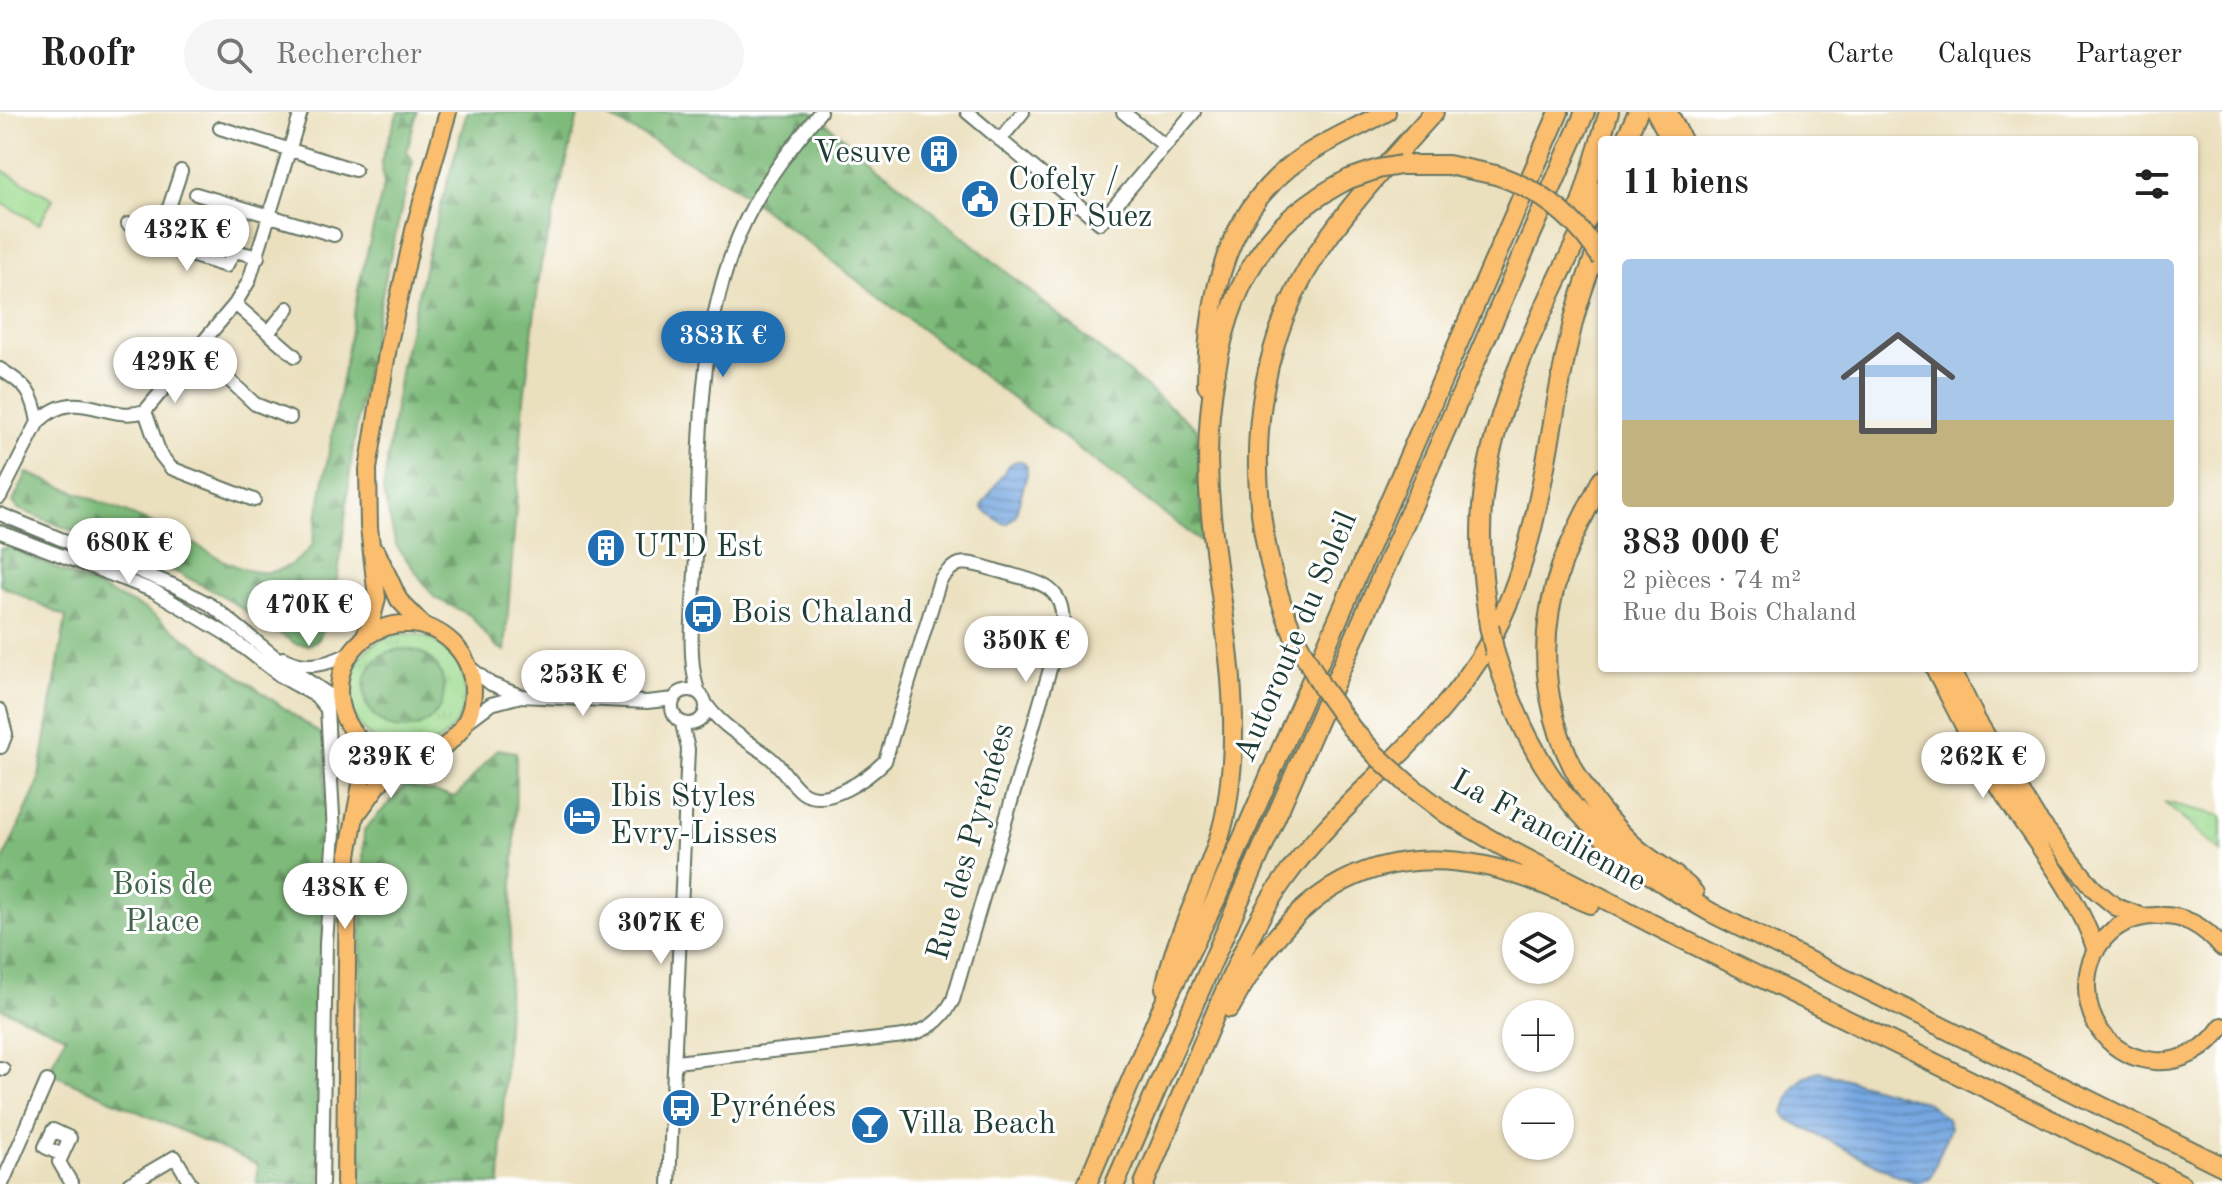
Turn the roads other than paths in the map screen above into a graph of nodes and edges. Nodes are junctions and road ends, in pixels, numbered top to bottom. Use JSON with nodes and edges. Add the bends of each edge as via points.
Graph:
{"nodes":[{"id":1,"x":301,"y":112,"type":"edge"},
{"id":2,"x":448,"y":112,"type":"edge"},
{"id":3,"x":820,"y":112,"type":"edge"},
{"id":4,"x":967,"y":112,"type":"edge"},
{"id":5,"x":1023,"y":112,"type":"edge"},
{"id":6,"x":1123,"y":112,"type":"edge"},
{"id":7,"x":1194,"y":112,"type":"edge"},
{"id":8,"x":1386,"y":112,"type":"edge"},
{"id":9,"x":1434,"y":112,"type":"edge"},
{"id":10,"x":1559,"y":112,"type":"edge"},
{"id":11,"x":1585,"y":112,"type":"edge"},
{"id":12,"x":1609,"y":112,"type":"edge"},
{"id":13,"x":1641,"y":112,"type":"edge"},
{"id":14,"x":1655,"y":112,"type":"edge"},
{"id":15,"x":1668,"y":123,"type":"edge"},
{"id":16,"x":220,"y":128,"type":"dead end"},
{"id":17,"x":1601,"y":136,"type":"edge"},
{"id":18,"x":1627,"y":136,"type":"edge"},
{"id":19,"x":1635,"y":136,"type":"edge"},
{"id":20,"x":1000,"y":140,"type":"junction"},
{"id":21,"x":1165,"y":146,"type":"junction"},
{"id":22,"x":1598,"y":147,"type":"edge"},
{"id":23,"x":289,"y":151,"type":"junction"},
{"id":24,"x":355,"y":170,"type":"dead end"},
{"id":25,"x":181,"y":171,"type":"dead end"},
{"id":26,"x":196,"y":194,"type":"dead end"},
{"id":27,"x":1598,"y":198,"type":"edge"},
{"id":28,"x":271,"y":217,"type":"junction"},
{"id":29,"x":128,"y":224,"type":"dead end"},
{"id":30,"x":160,"y":235,"type":"junction"},
{"id":31,"x":334,"y":235,"type":"dead end"},
{"id":32,"x":1598,"y":248,"type":"edge"},
{"id":33,"x":1598,"y":252,"type":"edge"},
{"id":34,"x":258,"y":257,"type":"junction"},
{"id":35,"x":1554,"y":286,"type":"junction"},
{"id":36,"x":235,"y":304,"type":"junction"},
{"id":37,"x":288,"y":308,"type":"dead end"},
{"id":38,"x":268,"y":333,"type":"junction"},
{"id":39,"x":197,"y":350,"type":"junction"},
{"id":40,"x":295,"y":356,"type":"dead end"},
{"id":41,"x":0,"y":369,"type":"edge"},
{"id":42,"x":274,"y":395,"type":"dead end"},
{"id":43,"x":270,"y":410,"type":"junction"},
{"id":44,"x":145,"y":411,"type":"junction"},
{"id":45,"x":290,"y":418,"type":"dead end"},
{"id":46,"x":38,"y":422,"type":"junction"},
{"id":47,"x":1207,"y":436,"type":"junction"},
{"id":48,"x":1598,"y":487,"type":"edge"},
{"id":49,"x":0,"y":497,"type":"edge"},
{"id":50,"x":254,"y":500,"type":"dead end"},
{"id":51,"x":0,"y":514,"type":"edge"},
{"id":52,"x":369,"y":527,"type":"junction"},
{"id":53,"x":0,"y":532,"type":"edge"},
{"id":54,"x":425,"y":627,"type":"junction"},
{"id":55,"x":356,"y":647,"type":"junction"},
{"id":56,"x":266,"y":648,"type":"junction"},
{"id":57,"x":692,"y":663,"type":"junction"},
{"id":58,"x":468,"y":666,"type":"junction"},
{"id":59,"x":1936,"y":672,"type":"edge"},
{"id":60,"x":1954,"y":672,"type":"edge"},
{"id":61,"x":678,"y":695,"type":"junction"},
{"id":62,"x":521,"y":696,"type":"junction"},
{"id":63,"x":702,"y":698,"type":"junction"},
{"id":64,"x":647,"y":702,"type":"junction"},
{"id":65,"x":341,"y":707,"type":"junction"},
{"id":66,"x":0,"y":710,"type":"edge"},
{"id":67,"x":678,"y":720,"type":"junction"},
{"id":68,"x":698,"y":722,"type":"junction"},
{"id":69,"x":721,"y":723,"type":"junction"},
{"id":70,"x":464,"y":724,"type":"junction"},
{"id":71,"x":357,"y":737,"type":"junction"},
{"id":72,"x":4,"y":748,"type":"edge"},
{"id":73,"x":688,"y":749,"type":"junction"},
{"id":74,"x":411,"y":758,"type":"junction"},
{"id":75,"x":353,"y":822,"type":"junction"},
{"id":76,"x":1712,"y":913,"type":"junction"},
{"id":77,"x":2141,"y":916,"type":"junction"},
{"id":78,"x":1662,"y":929,"type":"junction"},
{"id":79,"x":2222,"y":948,"type":"edge"},
{"id":80,"x":2096,"y":951,"type":"junction"},
{"id":81,"x":1160,"y":1012,"type":"junction"},
{"id":82,"x":2220,"y":1032,"type":"edge"},
{"id":83,"x":676,"y":1062,"type":"junction"},
{"id":84,"x":47,"y":1081,"type":"dead end"},
{"id":85,"x":1177,"y":1110,"type":"junction"},
{"id":86,"x":62,"y":1155,"type":"dead end"},
{"id":87,"x":2222,"y":1166,"type":"edge"},
{"id":88,"x":2,"y":1184,"type":"edge"},
{"id":89,"x":72,"y":1184,"type":"edge"},
{"id":90,"x":129,"y":1184,"type":"edge"},
{"id":91,"x":191,"y":1184,"type":"edge"},
{"id":92,"x":322,"y":1184,"type":"edge"},
{"id":93,"x":345,"y":1184,"type":"edge"},
{"id":94,"x":669,"y":1184,"type":"edge"},
{"id":95,"x":1087,"y":1184,"type":"edge"},
{"id":96,"x":1115,"y":1184,"type":"edge"},
{"id":97,"x":1144,"y":1184,"type":"edge"},
{"id":98,"x":2181,"y":1184,"type":"edge"}],
"edges":[{"from":1,"to":23,"type":"street"},
{"from":2,"to":52,"type":"main road","via":[[388,347],[368,469]]},
{"from":3,"to":57,"type":"street","via":[[752,208],[714,314],[704,381]]},
{"from":4,"to":20,"type":"street"},
{"from":5,"to":20,"type":"street"},
{"from":6,"to":21,"type":"street"},
{"from":7,"to":21,"type":"street"},
{"from":8,"to":47,"type":"highway","via":[[1301,158],[1272,183],[1243,220],[1220,270],[1210,314]]},
{"from":9,"to":78,"type":"highway","name":"La Francilienne","bridge":true,"via":[[1353,205],[1291,302],[1270,365],[1258,430],[1264,541],[1294,636],[1322,687],[1377,756],[1447,814]]},
{"from":10,"to":81,"type":"highway","name":"Autoroute du Soleil","via":[[1216,899]]},
{"from":11,"to":96,"type":"highway","name":"Autoroute du Soleil"},
{"from":12,"to":17,"type":"highway"},
{"from":13,"to":18,"type":"highway"},
{"from":13,"to":19,"type":"highway"},
{"from":14,"to":15,"type":"main road"},
{"from":16,"to":23,"type":"street"},
{"from":20,"to":21,"type":"street","via":[[1100,223]]},
{"from":22,"to":35,"type":"highway"},
{"from":23,"to":24,"type":"street"},
{"from":23,"to":28,"type":"street"},
{"from":25,"to":30,"type":"street"},
{"from":26,"to":28,"type":"street"},
{"from":27,"to":35,"type":"highway","name":"La Francilienne"},
{"from":28,"to":31,"type":"street"},
{"from":28,"to":34,"type":"street"},
{"from":29,"to":30,"type":"street"},
{"from":30,"to":34,"type":"street","via":[[171,249],[226,266],[235,251]]},
{"from":32,"to":85,"type":"highway","via":[[1572,326],[1532,530],[1505,611],[1449,702],[1324,832],[1275,892],[1244,950]]},
{"from":33,"to":47,"type":"highway","bridge":true,"via":[[1561,209],[1524,185],[1496,175],[1448,165],[1401,165],[1349,179],[1291,217],[1247,276],[1225,334]]},
{"from":34,"to":36,"type":"street"},
{"from":35,"to":76,"type":"highway","name":"La Francilienne","bridge":true,"via":[[1503,413],[1486,475],[1481,559],[1495,653],[1530,741],[1578,812],[1639,869]]},
{"from":36,"to":38,"type":"street"},
{"from":36,"to":39,"type":"street"},
{"from":37,"to":38,"type":"street"},
{"from":38,"to":40,"type":"street"},
{"from":39,"to":43,"type":"street","via":[[255,404]]},
{"from":39,"to":44,"type":"street"},
{"from":41,"to":46,"type":"street","via":[[28,390]]},
{"from":42,"to":43,"type":"street"},
{"from":43,"to":45,"type":"street"},
{"from":44,"to":46,"type":"street","via":[[124,413],[78,403],[56,409]]},
{"from":44,"to":50,"type":"street","via":[[160,454],[171,468]]},
{"from":46,"to":49,"type":"street"},
{"from":47,"to":81,"type":"highway","via":[[1232,693],[1232,761],[1222,830],[1170,962]]},
{"from":48,"to":76,"type":"highway","via":[[1569,546],[1549,609],[1546,667],[1554,718],[1595,804],[1632,845],[1689,887]]},
{"from":51,"to":56,"type":"street","via":[[175,586],[211,605]]},
{"from":52,"to":54,"type":"main road","via":[[393,590]]},
{"from":52,"to":55,"type":"main road","via":[[377,598],[371,623]]},
{"from":53,"to":92,"type":"street","via":[[154,591],[226,634],[327,709],[334,833],[326,943]]},
{"from":54,"to":55,"type":"main road","via":[[395,625]]},
{"from":54,"to":58,"type":"main road","via":[[453,644]]},
{"from":55,"to":56,"type":"street","via":[[325,665],[310,666],[292,663]]},
{"from":55,"to":65,"type":"main road","via":[[341,678]]},
{"from":56,"to":65,"type":"street"},
{"from":57,"to":61,"type":"street"},
{"from":57,"to":63,"type":"street"},
{"from":58,"to":62,"type":"street","via":[[491,684]]},
{"from":58,"to":70,"type":"main road","via":[[473,694]]},
{"from":59,"to":80,"type":"main road","via":[[1981,759],[2071,894]]},
{"from":60,"to":77,"type":"main road","via":[[2037,818],[2094,889],[2116,907]]},
{"from":61,"to":63,"type":"street"},
{"from":61,"to":64,"type":"street"},
{"from":61,"to":67,"type":"street","via":[[672,704]]},
{"from":62,"to":64,"type":"street"},
{"from":62,"to":70,"type":"street","via":[[491,704]]},
{"from":63,"to":68,"type":"street","via":[[706,711]]},
{"from":63,"to":69,"type":"street","name":"Rue des Pyrénées"},
{"from":64,"to":67,"type":"street"},
{"from":65,"to":71,"type":"main road"},
{"from":66,"to":72,"type":"street"},
{"from":67,"to":68,"type":"street"},
{"from":67,"to":73,"type":"street"},
{"from":68,"to":69,"type":"street","name":"Rue des Pyrénées"},
{"from":68,"to":73,"type":"street"},
{"from":69,"to":83,"type":"street","name":"Rue des Pyrénées","via":[[774,760],[809,796],[834,794],[885,761],[940,580],[950,569],[975,564],[1040,583],[1060,602],[1062,628],[947,1010],[932,1026],[912,1034]]},
{"from":70,"to":74,"type":"main road","via":[[446,745]]},
{"from":71,"to":74,"type":"main road","via":[[388,755]]},
{"from":71,"to":75,"type":"main road","via":[[361,784]]},
{"from":73,"to":83,"type":"street"},
{"from":74,"to":75,"type":"main road","via":[[384,777]]},
{"from":75,"to":93,"type":"main road","via":[[348,855]]},
{"from":76,"to":87,"type":"highway","name":"La Francilienne"},
{"from":77,"to":79,"type":"main road","via":[[2191,921]]},
{"from":77,"to":80,"type":"main road","via":[[2115,929]]},
{"from":78,"to":85,"type":"highway","via":[[1646,929],[1551,887],[1460,861],[1409,861],[1358,874],[1311,901],[1271,942],[1237,994]]},
{"from":78,"to":98,"type":"highway","name":"La Francilienne"},
{"from":80,"to":82,"type":"main road","via":[[2088,969],[2089,1008],[2097,1027],[2118,1048],[2145,1060],[2165,1061],[2193,1053]]},
{"from":81,"to":95,"type":"highway","name":"Autoroute du Soleil"},
{"from":83,"to":94,"type":"street"},
{"from":84,"to":88,"type":"street"},
{"from":85,"to":97,"type":"highway"},
{"from":86,"to":89,"type":"street","via":[[59,1162]]},
{"from":90,"to":91,"type":"street","via":[[175,1157]]}]}
